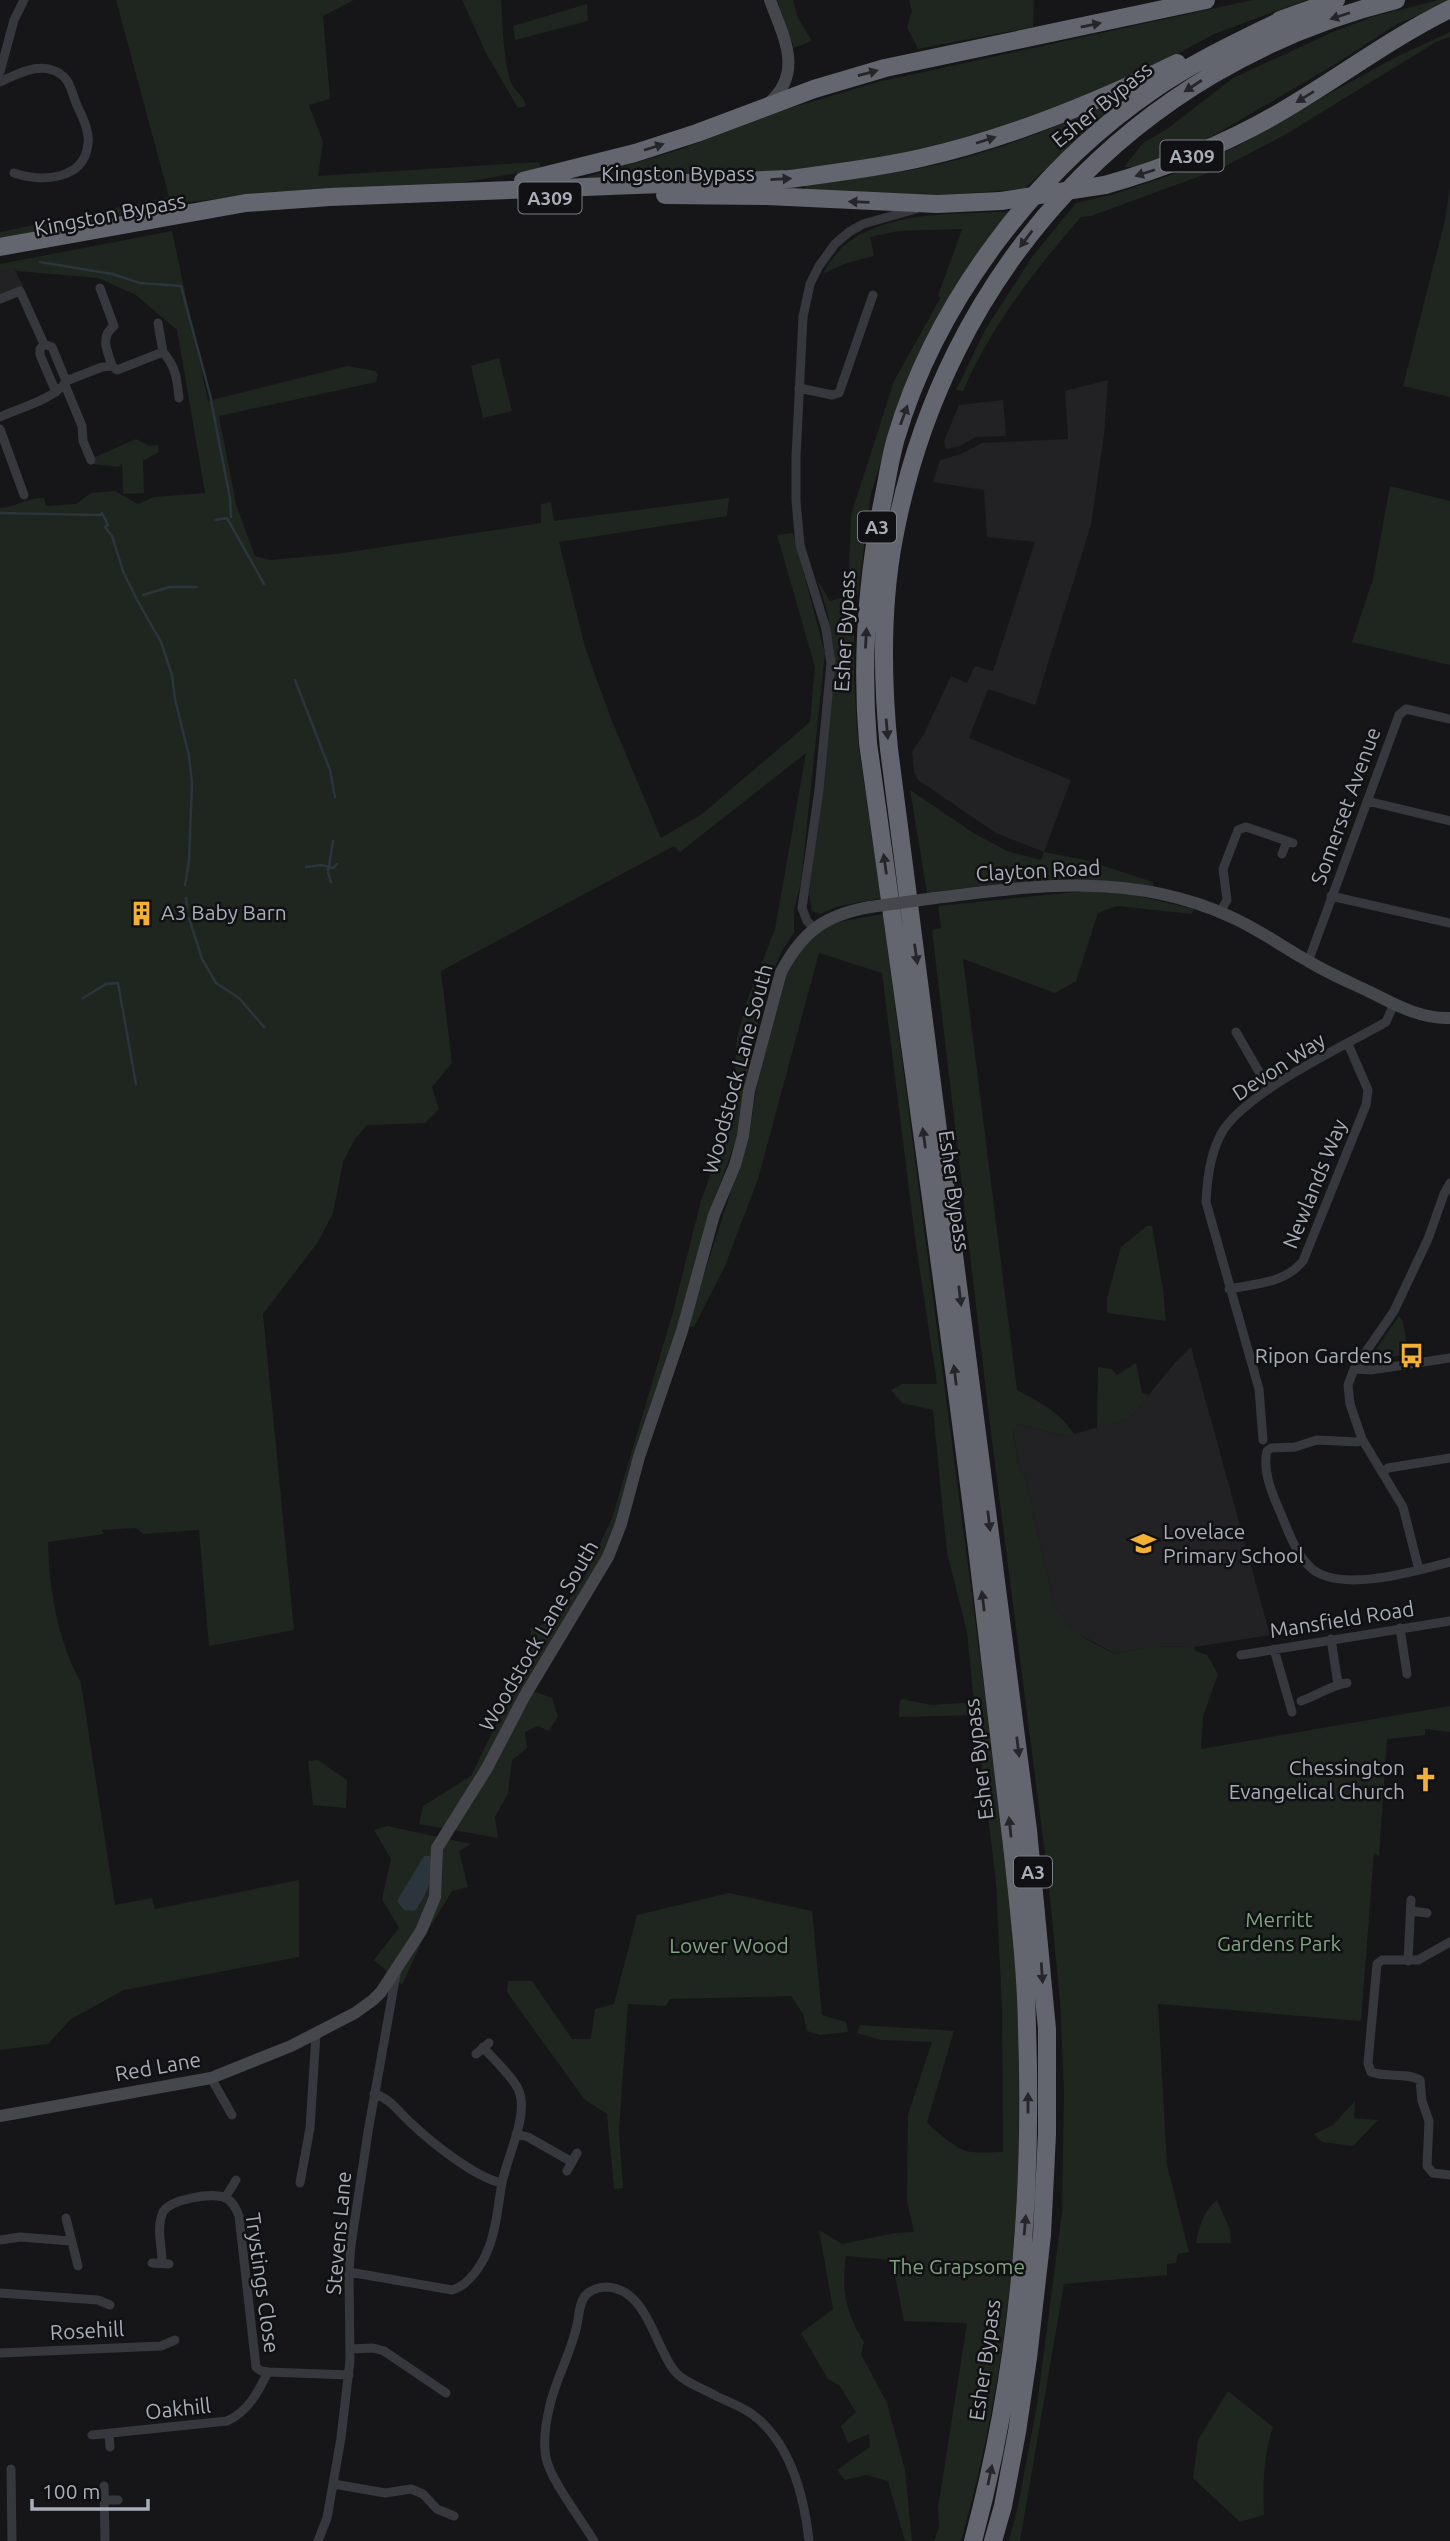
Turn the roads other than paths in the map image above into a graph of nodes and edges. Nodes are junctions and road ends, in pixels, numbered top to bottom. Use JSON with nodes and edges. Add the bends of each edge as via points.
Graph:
{"nodes":[{"id":1,"x":23,"y":0,"type":"edge"},
{"id":2,"x":770,"y":0,"type":"edge"},
{"id":3,"x":1206,"y":0,"type":"edge"},
{"id":4,"x":1336,"y":0,"type":"edge"},
{"id":5,"x":1396,"y":0,"type":"edge"},
{"id":6,"x":1450,"y":9,"type":"edge"},
{"id":7,"x":1288,"y":17,"type":"junction"},
{"id":8,"x":1450,"y":23,"type":"edge"},
{"id":9,"x":0,"y":72,"type":"edge"},
{"id":10,"x":789,"y":72,"type":"junction"},
{"id":11,"x":1335,"y":78,"type":"junction"},
{"id":12,"x":0,"y":82,"type":"edge"},
{"id":13,"x":814,"y":89,"type":"junction"},
{"id":14,"x":757,"y":110,"type":"junction"},
{"id":15,"x":14,"y":173,"type":"dead end"},
{"id":16,"x":468,"y":191,"type":"junction"},
{"id":17,"x":937,"y":204,"type":"junction"},
{"id":18,"x":0,"y":247,"type":"edge"},
{"id":19,"x":0,"y":259,"type":"edge"},
{"id":20,"x":100,"y":288,"type":"dead end"},
{"id":21,"x":873,"y":295,"type":"dead end"},
{"id":22,"x":116,"y":297,"type":"dead end"},
{"id":23,"x":0,"y":299,"type":"edge"},
{"id":24,"x":106,"y":301,"type":"junction"},
{"id":25,"x":158,"y":323,"type":"dead end"},
{"id":26,"x":44,"y":344,"type":"junction"},
{"id":27,"x":163,"y":352,"type":"junction"},
{"id":28,"x":112,"y":366,"type":"junction"},
{"id":29,"x":66,"y":383,"type":"junction"},
{"id":30,"x":799,"y":388,"type":"junction"},
{"id":31,"x":56,"y":393,"type":"junction"},
{"id":32,"x":179,"y":398,"type":"dead end"},
{"id":33,"x":0,"y":416,"type":"edge"},
{"id":34,"x":0,"y":429,"type":"edge"},
{"id":35,"x":90,"y":460,"type":"dead end"},
{"id":36,"x":24,"y":495,"type":"dead end"},
{"id":37,"x":1450,"y":719,"type":"edge"},
{"id":38,"x":1367,"y":801,"type":"junction"},
{"id":39,"x":1450,"y":821,"type":"edge"},
{"id":40,"x":1283,"y":854,"type":"dead end"},
{"id":41,"x":1331,"y":896,"type":"junction"},
{"id":42,"x":1220,"y":912,"type":"junction"},
{"id":43,"x":1450,"y":923,"type":"edge"},
{"id":44,"x":814,"y":928,"type":"junction"},
{"id":45,"x":1308,"y":962,"type":"junction"},
{"id":46,"x":1394,"y":1004,"type":"junction"},
{"id":47,"x":1450,"y":1018,"type":"edge"},
{"id":48,"x":1236,"y":1032,"type":"dead end"},
{"id":49,"x":1348,"y":1044,"type":"junction"},
{"id":50,"x":1269,"y":1089,"type":"junction"},
{"id":51,"x":1450,"y":1183,"type":"edge"},
{"id":52,"x":1229,"y":1289,"type":"junction"},
{"id":53,"x":1450,"y":1358,"type":"edge"},
{"id":54,"x":1353,"y":1369,"type":"junction"},
{"id":55,"x":1363,"y":1439,"type":"junction"},
{"id":56,"x":1263,"y":1440,"type":"dead end"},
{"id":57,"x":1450,"y":1458,"type":"edge"},
{"id":58,"x":1383,"y":1472,"type":"junction"},
{"id":59,"x":1450,"y":1562,"type":"edge"},
{"id":60,"x":1419,"y":1570,"type":"junction"},
{"id":61,"x":1450,"y":1621,"type":"edge"},
{"id":62,"x":1400,"y":1628,"type":"junction"},
{"id":63,"x":1331,"y":1639,"type":"junction"},
{"id":64,"x":1274,"y":1649,"type":"junction"},
{"id":65,"x":1241,"y":1655,"type":"dead end"},
{"id":66,"x":1407,"y":1674,"type":"dead end"},
{"id":67,"x":1301,"y":1701,"type":"dead end"},
{"id":68,"x":1292,"y":1712,"type":"dead end"},
{"id":69,"x":1411,"y":1900,"type":"dead end"},
{"id":70,"x":1411,"y":1911,"type":"junction"},
{"id":71,"x":1427,"y":1913,"type":"dead end"},
{"id":72,"x":1450,"y":1942,"type":"edge"},
{"id":73,"x":1408,"y":1961,"type":"junction"},
{"id":74,"x":397,"y":1969,"type":"joint"},
{"id":75,"x":387,"y":1996,"type":"junction"},
{"id":76,"x":316,"y":2034,"type":"junction"},
{"id":77,"x":483,"y":2048,"type":"dead end"},
{"id":78,"x":211,"y":2078,"type":"junction"},
{"id":79,"x":374,"y":2094,"type":"junction"},
{"id":80,"x":232,"y":2115,"type":"dead end"},
{"id":81,"x":0,"y":2116,"type":"edge"},
{"id":82,"x":516,"y":2134,"type":"junction"},
{"id":83,"x":572,"y":2162,"type":"dead end"},
{"id":84,"x":1450,"y":2175,"type":"edge"},
{"id":85,"x":236,"y":2180,"type":"dead end"},
{"id":86,"x":300,"y":2183,"type":"dead end"},
{"id":87,"x":502,"y":2183,"type":"junction"},
{"id":88,"x":225,"y":2198,"type":"junction"},
{"id":89,"x":66,"y":2218,"type":"dead end"},
{"id":90,"x":0,"y":2240,"type":"edge"},
{"id":91,"x":71,"y":2241,"type":"junction"},
{"id":92,"x":161,"y":2263,"type":"dead end"},
{"id":93,"x":78,"y":2266,"type":"dead end"},
{"id":94,"x":349,"y":2272,"type":"junction"},
{"id":95,"x":0,"y":2293,"type":"edge"},
{"id":96,"x":110,"y":2305,"type":"dead end"},
{"id":97,"x":174,"y":2340,"type":"dead end"},
{"id":98,"x":351,"y":2348,"type":"junction"},
{"id":99,"x":0,"y":2354,"type":"edge"},
{"id":100,"x":268,"y":2372,"type":"junction"},
{"id":101,"x":349,"y":2375,"type":"junction"},
{"id":102,"x":446,"y":2393,"type":"dead end"},
{"id":103,"x":109,"y":2434,"type":"junction"},
{"id":104,"x":92,"y":2435,"type":"dead end"},
{"id":105,"x":110,"y":2447,"type":"dead end"},
{"id":106,"x":10,"y":2469,"type":"dead end"},
{"id":107,"x":334,"y":2484,"type":"junction"},
{"id":108,"x":104,"y":2486,"type":"dead end"},
{"id":109,"x":105,"y":2500,"type":"junction"},
{"id":110,"x":118,"y":2500,"type":"dead end"},
{"id":111,"x":454,"y":2516,"type":"dead end"},
{"id":112,"x":12,"y":2541,"type":"edge"},
{"id":113,"x":105,"y":2541,"type":"edge"},
{"id":114,"x":318,"y":2541,"type":"edge"},
{"id":115,"x":594,"y":2541,"type":"edge"},
{"id":116,"x":809,"y":2541,"type":"edge"},
{"id":117,"x":973,"y":2541,"type":"edge"},
{"id":118,"x":993,"y":2541,"type":"edge"}],
"edges":[{"from":1,"to":9,"type":"street"},
{"from":2,"to":10,"type":"street","via":[[785,43]]},
{"from":13,"to":3,"type":"highway","number":"A309","one_way":true,"via":[[955,52]]},
{"from":4,"to":7,"type":"highway","number":"A3"},
{"from":5,"to":118,"type":"highway","name":"Esher Bypass","number":"A3","one_way":true,"via":[[1314,25],[1188,88],[1121,139],[1052,207],[1002,273],[956,350],[923,426],[889,566],[883,668],[889,749],[1023,1789],[1047,2029],[1042,2235],[1017,2432]]},
{"from":6,"to":11,"type":"highway","number":"A309"},
{"from":16,"to":7,"type":"highway","number":"A3","one_way":true,"via":[[789,179],[921,158],[1045,121]]},
{"from":117,"to":7,"type":"highway","name":"Esher Bypass","number":"A3","one_way":true,"via":[[990,2479],[1012,2351],[1028,2171],[1023,1944],[958,1391],[868,743],[864,692],[871,564],[905,410],[941,330],[1003,234],[1068,160],[1122,113],[1191,65]]},
{"from":8,"to":11,"type":"highway","number":"A309"},
{"from":10,"to":13,"type":"street","via":[[803,88]]},
{"from":10,"to":14,"type":"street","via":[[779,93]]},
{"from":11,"to":17,"type":"highway","name":"Kingston Bypass","number":"A309","one_way":true,"bridge":true,"via":[[1275,116],[1163,167],[1105,185],[1001,201]]},
{"from":12,"to":15,"type":"street","via":[[33,69],[63,74],[87,130],[85,156],[63,176],[30,178]]},
{"from":13,"to":14,"type":"highway","number":"A309"},
{"from":16,"to":14,"type":"highway","number":"A309","one_way":true,"via":[[600,163]]},
{"from":16,"to":18,"type":"highway","name":"Kingston Bypass","number":"A309","via":[[246,203]]},
{"from":17,"to":19,"type":"highway","name":"Kingston Bypass","number":"A309","one_way":true,"via":[[661,195],[253,212]]},
{"from":17,"to":30,"type":"street","via":[[879,218],[835,244],[808,290]]},
{"from":20,"to":24,"type":"street"},
{"from":21,"to":30,"type":"street","via":[[839,393]]},
{"from":22,"to":24,"type":"street"},
{"from":23,"to":26,"type":"street","via":[[20,291]]},
{"from":24,"to":28,"type":"street","via":[[114,326],[105,343]]},
{"from":25,"to":27,"type":"street"},
{"from":26,"to":29,"type":"street","via":[[52,346]]},
{"from":26,"to":31,"type":"street","via":[[40,355]]},
{"from":27,"to":28,"type":"street","via":[[117,370]]},
{"from":27,"to":32,"type":"street","via":[[177,374]]},
{"from":28,"to":29,"type":"street"},
{"from":29,"to":31,"type":"street"},
{"from":29,"to":35,"type":"street"},
{"from":30,"to":44,"type":"street","via":[[796,501],[800,545],[826,629],[831,663],[802,908]]},
{"from":31,"to":33,"type":"street"},
{"from":34,"to":36,"type":"street"},
{"from":37,"to":38,"type":"street","name":"Somerset Avenue","via":[[1402,710]]},
{"from":38,"to":39,"type":"street"},
{"from":38,"to":41,"type":"street","name":"Somerset Avenue"},
{"from":40,"to":42,"type":"street","via":[[1290,842],[1246,827],[1238,830],[1223,869],[1227,900]]},
{"from":41,"to":43,"type":"street"},
{"from":41,"to":45,"type":"street","name":"Somerset Avenue"},
{"from":42,"to":44,"type":"street","name":"Clayton Road","bridge":true,"via":[[1138,889],[1090,884],[1034,886],[870,907],[836,915]]},
{"from":42,"to":45,"type":"street","name":"Clayton Road"},
{"from":44,"to":74,"type":"street","name":"Woodstock Lane South","via":[[791,954],[775,990],[749,1091],[743,1136],[714,1215],[612,1548],[437,1849],[435,1897]]},
{"from":45,"to":46,"type":"street","name":"Clayton Road"},
{"from":46,"to":47,"type":"street","name":"Clayton Road","via":[[1417,1015]]},
{"from":46,"to":49,"type":"street","name":"Devon Way","via":[[1386,1022]]},
{"from":48,"to":50,"type":"street"},
{"from":49,"to":50,"type":"street","name":"Devon Way"},
{"from":49,"to":52,"type":"street","name":"Newlands Way","via":[[1368,1090],[1366,1105],[1303,1261],[1284,1278]]},
{"from":50,"to":52,"type":"street","name":"Devon Way","via":[[1223,1130],[1207,1186],[1206,1202]]},
{"from":51,"to":54,"type":"street","via":[[1394,1311]]},
{"from":52,"to":56,"type":"street","name":"Devon Way","via":[[1258,1390]]},
{"from":53,"to":54,"type":"street"},
{"from":54,"to":55,"type":"street","via":[[1348,1385],[1350,1404]]},
{"from":55,"to":58,"type":"street"},
{"from":55,"to":60,"type":"street","via":[[1271,1448],[1267,1471],[1276,1503],[1302,1557],[1315,1572],[1359,1580]]},
{"from":57,"to":58,"type":"street"},
{"from":58,"to":60,"type":"street","via":[[1403,1507]]},
{"from":59,"to":60,"type":"street"},
{"from":61,"to":62,"type":"street","name":"Mansfield Road"},
{"from":62,"to":63,"type":"street","name":"Mansfield Road"},
{"from":62,"to":66,"type":"street"},
{"from":63,"to":64,"type":"street","name":"Mansfield Road"},
{"from":63,"to":67,"type":"street","via":[[1343,1683]]},
{"from":64,"to":65,"type":"street","name":"Mansfield Road"},
{"from":64,"to":68,"type":"street","via":[[1283,1699]]},
{"from":69,"to":70,"type":"street"},
{"from":70,"to":71,"type":"street"},
{"from":70,"to":73,"type":"street"},
{"from":72,"to":73,"type":"street","via":[[1426,1957]]},
{"from":73,"to":84,"type":"street","via":[[1377,1964],[1368,2067],[1377,2074],[1420,2080],[1429,2121],[1427,2166],[1433,2173]]},
{"from":74,"to":75,"type":"street","name":"Red Lane"},
{"from":75,"to":76,"type":"street","name":"Red Lane"},
{"from":75,"to":79,"type":"street","name":"Stevens Lane"},
{"from":76,"to":78,"type":"street","name":"Red Lane"},
{"from":76,"to":86,"type":"street","via":[[310,2128]]},
{"from":77,"to":82,"type":"street","via":[[519,2089]]},
{"from":78,"to":80,"type":"street"},
{"from":78,"to":81,"type":"street","name":"Red Lane"},
{"from":79,"to":87,"type":"street","via":[[438,2146]]},
{"from":79,"to":94,"type":"street","name":"Stevens Lane"},
{"from":82,"to":83,"type":"street"},
{"from":82,"to":87,"type":"street"},
{"from":85,"to":88,"type":"street","name":"Trystings Close"},
{"from":87,"to":94,"type":"street","via":[[489,2248],[460,2288],[443,2290]]},
{"from":88,"to":92,"type":"street","name":"Trystings Close","via":[[162,2206]]},
{"from":88,"to":100,"type":"street","name":"Trystings Close","via":[[239,2216],[254,2359],[258,2369]]},
{"from":89,"to":91,"type":"street"},
{"from":90,"to":91,"type":"street"},
{"from":91,"to":93,"type":"street"},
{"from":94,"to":98,"type":"street","name":"Stevens Lane"},
{"from":95,"to":96,"type":"street","via":[[98,2300]]},
{"from":97,"to":99,"type":"street","name":"Rosehill","via":[[161,2346]]},
{"from":98,"to":101,"type":"street","name":"Stevens Lane"},
{"from":98,"to":102,"type":"street","via":[[384,2351]]},
{"from":100,"to":101,"type":"street","name":"Trystings Close"},
{"from":100,"to":103,"type":"street","name":"Oakhill","via":[[242,2413],[227,2421]]},
{"from":101,"to":107,"type":"street","name":"Stevens Lane"},
{"from":103,"to":104,"type":"street","name":"Oakhill"},
{"from":103,"to":105,"type":"street"},
{"from":106,"to":112,"type":"street"},
{"from":107,"to":111,"type":"street","via":[[385,2493],[411,2489]]},
{"from":107,"to":114,"type":"street","name":"Stevens Lane"},
{"from":108,"to":109,"type":"street"},
{"from":109,"to":110,"type":"street"},
{"from":109,"to":113,"type":"street"},
{"from":115,"to":116,"type":"street","via":[[551,2472],[545,2439],[550,2404],[572,2348],[581,2305],[586,2295],[608,2287],[637,2302],[675,2372],[751,2413],[770,2431],[799,2486]]}]}
